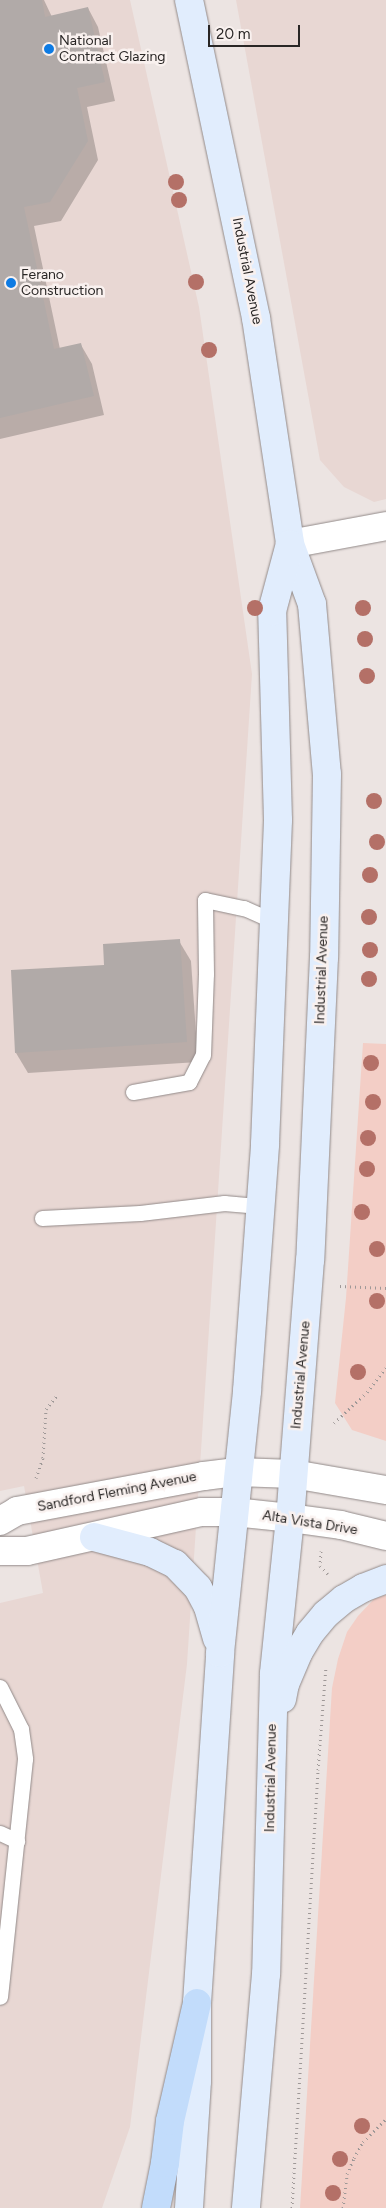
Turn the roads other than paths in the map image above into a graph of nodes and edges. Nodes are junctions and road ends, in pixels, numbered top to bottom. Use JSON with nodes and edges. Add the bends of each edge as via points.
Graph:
{"nodes":[{"id":1,"x":189,"y":0,"type":"edge"},
{"id":2,"x":386,"y":526,"type":"edge"},
{"id":3,"x":290,"y":544,"type":"junction"},
{"id":4,"x":273,"y":921,"type":"junction"},
{"id":5,"x":133,"y":1092,"type":"dead end"},
{"id":6,"x":260,"y":1206,"type":"junction"},
{"id":7,"x":42,"y":1218,"type":"dead end"},
{"id":8,"x":237,"y":1472,"type":"junction"},
{"id":9,"x":293,"y":1474,"type":"junction"},
{"id":10,"x":386,"y":1490,"type":"edge"},
{"id":11,"x":234,"y":1512,"type":"junction"},
{"id":12,"x":9,"y":1516,"type":"edge"},
{"id":13,"x":290,"y":1518,"type":"junction"},
{"id":14,"x":94,"y":1536,"type":"junction"},
{"id":15,"x":386,"y":1536,"type":"edge"},
{"id":16,"x":0,"y":1552,"type":"edge"},
{"id":17,"x":386,"y":1579,"type":"edge"},
{"id":18,"x":220,"y":1653,"type":"junction"},
{"id":19,"x":0,"y":1687,"type":"edge"},
{"id":20,"x":270,"y":1774,"type":"junction"},
{"id":21,"x":0,"y":1833,"type":"edge"},
{"id":22,"x":17,"y":1841,"type":"junction"},
{"id":23,"x":0,"y":1997,"type":"edge"},
{"id":24,"x":197,"y":2003,"type":"junction"},
{"id":25,"x":156,"y":2208,"type":"edge"},
{"id":26,"x":189,"y":2208,"type":"edge"},
{"id":27,"x":246,"y":2208,"type":"edge"}],
"edges":[{"from":1,"to":3,"type":"main road","name":"Industrial Avenue","via":[[256,318]]},
{"from":2,"to":3,"type":"street"},
{"from":3,"to":4,"type":"main road","name":"Industrial Avenue","via":[[272,611],[278,820]]},
{"from":3,"to":9,"type":"main road","name":"Industrial Avenue","via":[[312,604],[327,774],[324,957],[311,1250]]},
{"from":4,"to":5,"type":"lane","via":[[244,908],[204,900],[203,1055],[189,1082]]},
{"from":4,"to":6,"type":"main road","name":"Industrial Avenue"},
{"from":6,"to":7,"type":"lane","via":[[224,1203],[140,1213]]},
{"from":6,"to":8,"type":"main road","name":"Industrial Avenue","via":[[247,1391]]},
{"from":8,"to":9,"type":"street"},
{"from":8,"to":11,"type":"main road","name":"Industrial Avenue"},
{"from":8,"to":12,"type":"street","name":"Sandford Fleming Avenue"},
{"from":9,"to":10,"type":"street"},
{"from":9,"to":13,"type":"main road","name":"Industrial Avenue"},
{"from":11,"to":13,"type":"street","name":"Alta Vista Drive"},
{"from":11,"to":14,"type":"street","via":[[193,1513]]},
{"from":11,"to":18,"type":"main road","name":"Industrial Avenue"},
{"from":13,"to":15,"type":"street","name":"Alta Vista Drive","via":[[341,1525]]},
{"from":13,"to":20,"type":"main road","name":"Industrial Avenue","via":[[274,1674]]},
{"from":14,"to":16,"type":"street","via":[[27,1551]]},
{"from":14,"to":18,"type":"main road","via":[[150,1552],[175,1564],[198,1588],[208,1607]]},
{"from":17,"to":20,"type":"main road","via":[[344,1599],[326,1614],[298,1653],[285,1684]]},
{"from":18,"to":24,"type":"main road","name":"Industrial Avenue"},
{"from":19,"to":22,"type":"lane","via":[[20,1729],[25,1760]]},
{"from":20,"to":27,"type":"main road","name":"Industrial Avenue","via":[[266,1974]]},
{"from":21,"to":22,"type":"lane"},
{"from":22,"to":23,"type":"lane"},
{"from":24,"to":25,"type":"main road","via":[[170,2121],[166,2163]]},
{"from":24,"to":26,"type":"main road","name":"Industrial Avenue","via":[[197,2082]]}]}
